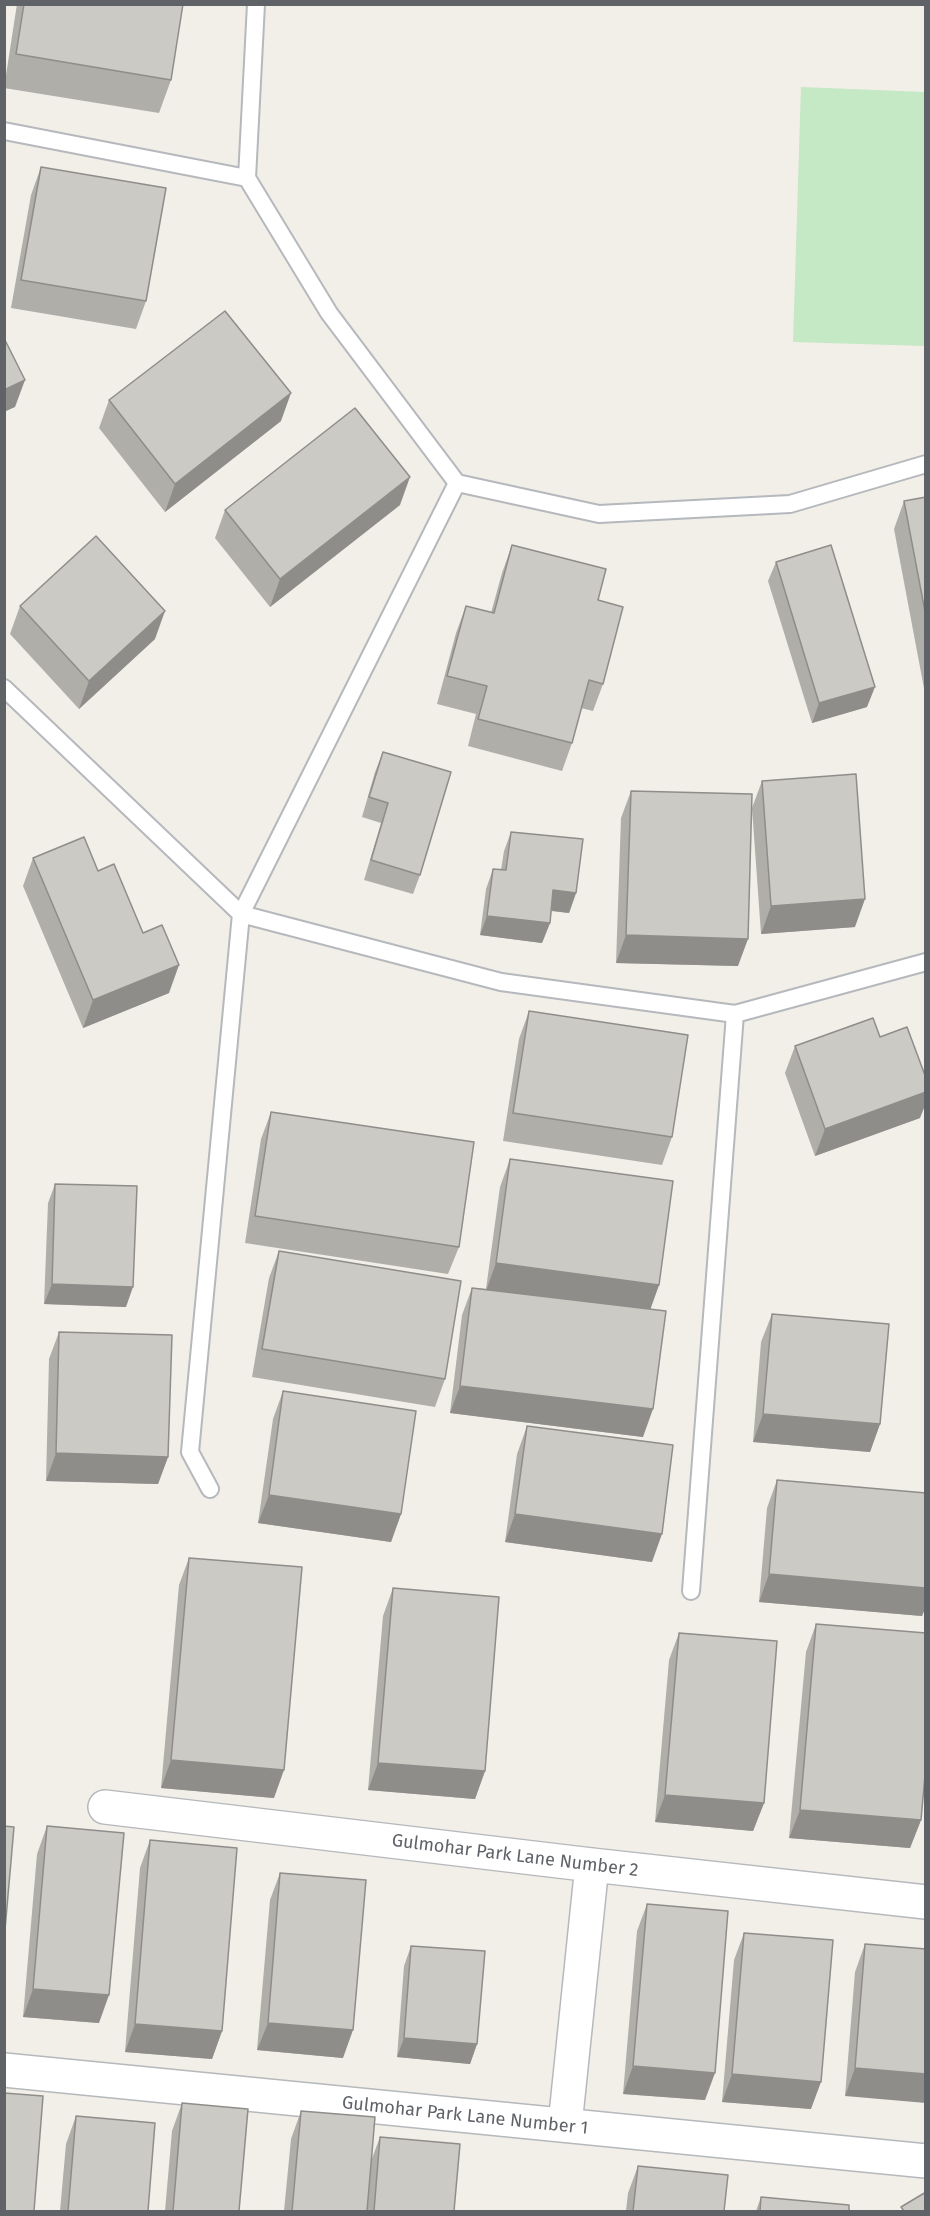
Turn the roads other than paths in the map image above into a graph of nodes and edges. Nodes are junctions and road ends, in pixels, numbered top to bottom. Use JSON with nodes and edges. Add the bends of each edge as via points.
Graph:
{"nodes":[{"id":1,"x":256,"y":4,"type":"edge"},
{"id":2,"x":4,"y":131,"type":"edge"},
{"id":3,"x":247,"y":178,"type":"junction"},
{"id":4,"x":926,"y":464,"type":"edge"},
{"id":5,"x":457,"y":483,"type":"junction"},
{"id":6,"x":4,"y":688,"type":"edge"},
{"id":7,"x":241,"y":914,"type":"junction"},
{"id":8,"x":926,"y":962,"type":"edge"},
{"id":9,"x":735,"y":1014,"type":"junction"},
{"id":10,"x":210,"y":1489,"type":"dead end"},
{"id":11,"x":691,"y":1591,"type":"dead end"},
{"id":12,"x":105,"y":1807,"type":"dead end"},
{"id":13,"x":592,"y":1865,"type":"junction"},
{"id":14,"x":926,"y":1902,"type":"edge"},
{"id":15,"x":4,"y":2070,"type":"edge"},
{"id":16,"x":565,"y":2126,"type":"junction"},
{"id":17,"x":926,"y":2161,"type":"edge"}],
"edges":[{"from":1,"to":3,"type":"lane"},
{"from":2,"to":3,"type":"lane"},
{"from":3,"to":5,"type":"lane","via":[[329,313]]},
{"from":4,"to":5,"type":"lane","via":[[790,504],[598,514]]},
{"from":5,"to":7,"type":"lane"},
{"from":6,"to":7,"type":"lane"},
{"from":7,"to":9,"type":"lane","via":[[501,982]]},
{"from":7,"to":10,"type":"lane","via":[[190,1452]]},
{"from":8,"to":9,"type":"lane"},
{"from":9,"to":11,"type":"lane"},
{"from":12,"to":13,"type":"street","name":"Gulmohar Park Lane Number 2"},
{"from":13,"to":14,"type":"street","name":"Gulmohar Park Lane Number 2"},
{"from":13,"to":16,"type":"street"},
{"from":15,"to":16,"type":"street","name":"Gulmohar Park Lane Number 1"},
{"from":16,"to":17,"type":"street","name":"Gulmohar Park Lane Number 1"}]}
